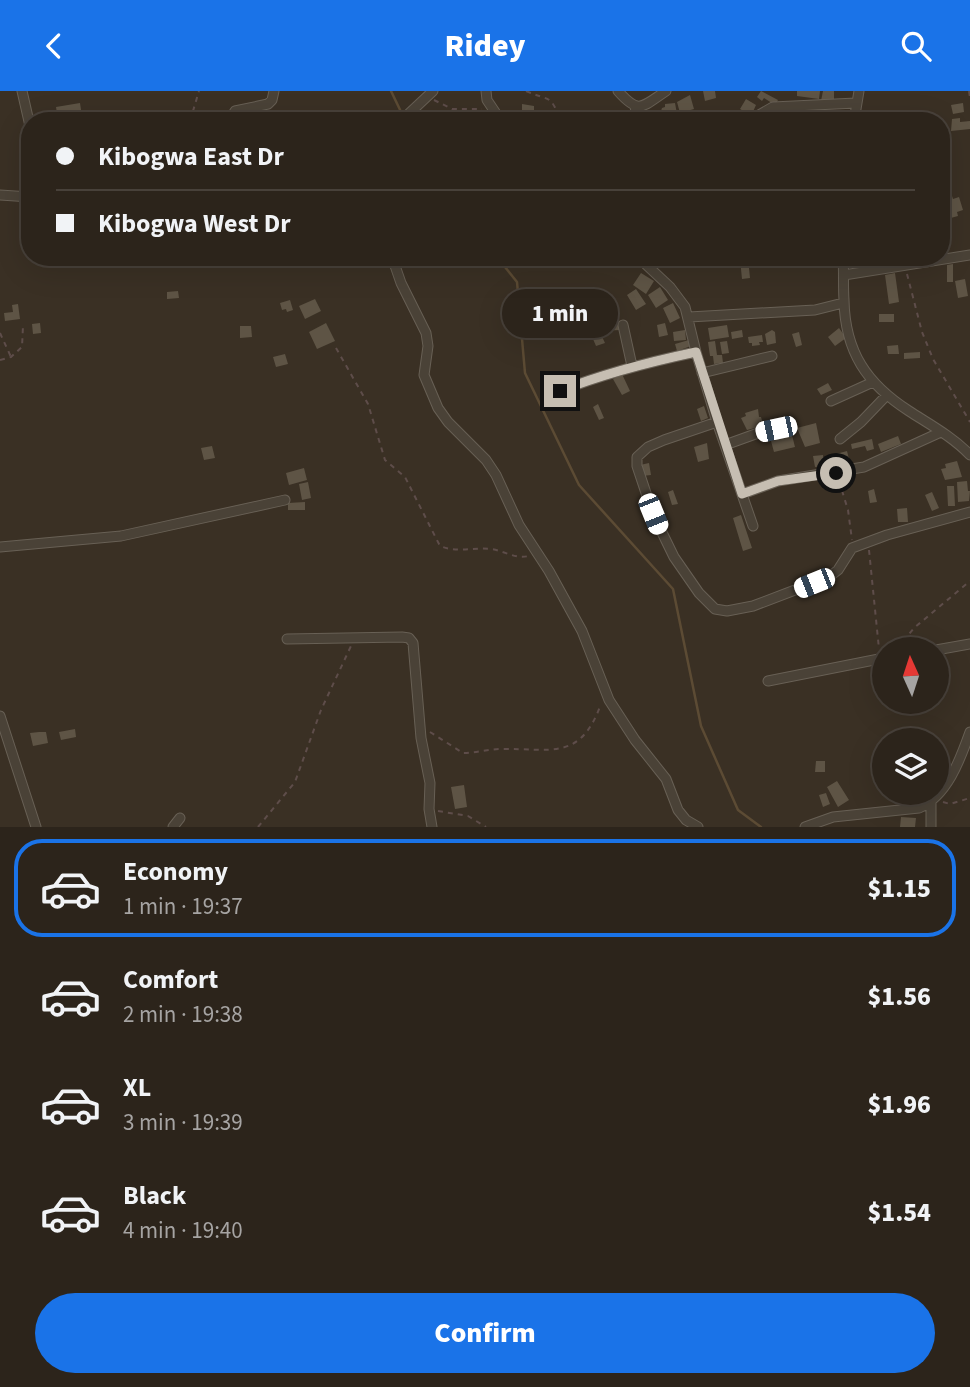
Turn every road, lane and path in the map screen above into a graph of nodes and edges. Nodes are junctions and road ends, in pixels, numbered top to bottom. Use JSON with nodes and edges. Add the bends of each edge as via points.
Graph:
{"nodes":[{"id":1,"x":22,"y":91,"type":"edge"},
{"id":2,"x":199,"y":91,"type":"edge"},
{"id":3,"x":274,"y":91,"type":"edge"},
{"id":4,"x":478,"y":91,"type":"edge"},
{"id":5,"x":526,"y":91,"type":"edge"},
{"id":6,"x":618,"y":91,"type":"edge"},
{"id":7,"x":666,"y":91,"type":"edge"},
{"id":8,"x":859,"y":91,"type":"edge"},
{"id":9,"x":970,"y":91,"type":"edge"},
{"id":10,"x":430,"y":93,"type":"edge"},
{"id":11,"x":487,"y":95,"type":"edge"},
{"id":12,"x":970,"y":99,"type":"edge"},
{"id":13,"x":856,"y":103,"type":"junction"},
{"id":14,"x":635,"y":107,"type":"junction"},
{"id":15,"x":493,"y":109,"type":"junction"},
{"id":16,"x":27,"y":112,"type":"edge"},
{"id":17,"x":193,"y":112,"type":"edge"},
{"id":18,"x":234,"y":112,"type":"edge"},
{"id":19,"x":410,"y":112,"type":"edge"},
{"id":20,"x":495,"y":112,"type":"edge"},
{"id":21,"x":558,"y":112,"type":"edge"},
{"id":22,"x":636,"y":112,"type":"edge"},
{"id":23,"x":765,"y":112,"type":"edge"},
{"id":24,"x":855,"y":112,"type":"edge"},
{"id":25,"x":0,"y":195,"type":"edge"},
{"id":26,"x":21,"y":196,"type":"edge"},
{"id":27,"x":970,"y":255,"type":"edge"},
{"id":28,"x":950,"y":258,"type":"edge"},
{"id":29,"x":396,"y":266,"type":"edge"},
{"id":30,"x":648,"y":266,"type":"edge"},
{"id":31,"x":844,"y":266,"type":"edge"},
{"id":32,"x":905,"y":266,"type":"joint"},
{"id":33,"x":844,"y":275,"type":"junction"},
{"id":34,"x":844,"y":303,"type":"junction"},
{"id":35,"x":689,"y":317,"type":"junction"},
{"id":36,"x":623,"y":325,"type":"dead end"},
{"id":37,"x":23,"y":326,"type":"dead end"},
{"id":38,"x":0,"y":333,"type":"edge"},
{"id":39,"x":337,"y":348,"type":"dead end"},
{"id":40,"x":696,"y":352,"type":"junction"},
{"id":41,"x":772,"y":356,"type":"dead end"},
{"id":42,"x":10,"y":357,"type":"junction"},
{"id":43,"x":0,"y":360,"type":"edge"},
{"id":44,"x":632,"y":366,"type":"junction"},
{"id":45,"x":702,"y":373,"type":"junction"},
{"id":46,"x":873,"y":382,"type":"junction"},
{"id":47,"x":560,"y":391,"type":"dead end"},
{"id":48,"x":886,"y":396,"type":"junction"},
{"id":49,"x":831,"y":401,"type":"dead end"},
{"id":50,"x":717,"y":422,"type":"junction"},
{"id":51,"x":970,"y":422,"type":"edge"},
{"id":52,"x":787,"y":428,"type":"dead end"},
{"id":53,"x":942,"y":432,"type":"junction"},
{"id":54,"x":840,"y":439,"type":"dead end"},
{"id":55,"x":725,"y":445,"type":"junction"},
{"id":56,"x":969,"y":450,"type":"edge"},
{"id":57,"x":836,"y":473,"type":"junction"},
{"id":58,"x":742,"y":494,"type":"junction"},
{"id":59,"x":285,"y":500,"type":"dead end"},
{"id":60,"x":970,"y":512,"type":"edge"},
{"id":61,"x":752,"y":526,"type":"dead end"},
{"id":62,"x":868,"y":542,"type":"junction"},
{"id":63,"x":0,"y":548,"type":"edge"},
{"id":64,"x":852,"y":548,"type":"junction"},
{"id":65,"x":537,"y":555,"type":"junction"},
{"id":66,"x":970,"y":581,"type":"edge"},
{"id":67,"x":879,"y":637,"type":"edge"},
{"id":68,"x":907,"y":637,"type":"edge"},
{"id":69,"x":356,"y":638,"type":"junction"},
{"id":70,"x":287,"y":639,"type":"dead end"},
{"id":71,"x":970,"y":644,"type":"edge"},
{"id":72,"x":949,"y":648,"type":"edge"},
{"id":73,"x":872,"y":661,"type":"edge"},
{"id":74,"x":768,"y":681,"type":"dead end"},
{"id":75,"x":603,"y":690,"type":"junction"},
{"id":76,"x":0,"y":716,"type":"edge"},
{"id":77,"x":420,"y":727,"type":"junction"},
{"id":78,"x":970,"y":732,"type":"edge"},
{"id":79,"x":966,"y":753,"type":"edge"},
{"id":80,"x":949,"y":777,"type":"edge"},
{"id":81,"x":970,"y":798,"type":"edge"},
{"id":82,"x":949,"y":804,"type":"edge"},
{"id":83,"x":924,"y":805,"type":"edge"},
{"id":84,"x":933,"y":805,"type":"edge"},
{"id":85,"x":429,"y":809,"type":"junction"},
{"id":86,"x":180,"y":818,"type":"dead end"},
{"id":87,"x":36,"y":827,"type":"edge"},
{"id":88,"x":173,"y":827,"type":"edge"},
{"id":89,"x":258,"y":827,"type":"edge"},
{"id":90,"x":432,"y":827,"type":"edge"},
{"id":91,"x":486,"y":827,"type":"edge"},
{"id":92,"x":698,"y":827,"type":"edge"},
{"id":93,"x":805,"y":827,"type":"edge"},
{"id":94,"x":931,"y":827,"type":"edge"}],
"edges":[{"from":1,"to":16,"type":"street"},
{"from":2,"to":17,"type":"path"},
{"from":3,"to":18,"type":"street","via":[[268,104]]},
{"from":4,"to":11,"type":"street"},
{"from":5,"to":21,"type":"path","via":[[549,98]]},
{"from":6,"to":14,"type":"street"},
{"from":7,"to":14,"type":"street"},
{"from":8,"to":13,"type":"street"},
{"from":9,"to":12,"type":"path"},
{"from":10,"to":15,"type":"path","via":[[452,109]]},
{"from":10,"to":19,"type":"street"},
{"from":11,"to":15,"type":"street"},
{"from":13,"to":23,"type":"street","via":[[774,107]]},
{"from":13,"to":24,"type":"street"},
{"from":14,"to":22,"type":"street"},
{"from":15,"to":20,"type":"street"},
{"from":25,"to":26,"type":"street"},
{"from":27,"to":28,"type":"street"},
{"from":29,"to":65,"type":"street","via":[[426,333],[424,375],[432,397],[496,475]]},
{"from":30,"to":35,"type":"street","via":[[670,286]]},
{"from":31,"to":33,"type":"street"},
{"from":32,"to":33,"type":"street"},
{"from":32,"to":51,"type":"path","via":[[933,359]]},
{"from":33,"to":34,"type":"street"},
{"from":34,"to":35,"type":"street","via":[[815,310]]},
{"from":34,"to":46,"type":"street","via":[[849,338],[860,366]]},
{"from":35,"to":40,"type":"street"},
{"from":36,"to":44,"type":"street"},
{"from":37,"to":42,"type":"path","via":[[22,347]]},
{"from":38,"to":42,"type":"path"},
{"from":39,"to":65,"type":"path","via":[[368,404],[386,460],[405,477],[440,546],[490,549],[511,557]]},
{"from":40,"to":44,"type":"street"},
{"from":40,"to":45,"type":"street"},
{"from":41,"to":45,"type":"street"},
{"from":42,"to":43,"type":"path"},
{"from":44,"to":47,"type":"street"},
{"from":45,"to":50,"type":"street"},
{"from":46,"to":48,"type":"street"},
{"from":46,"to":49,"type":"street"},
{"from":48,"to":53,"type":"street"},
{"from":48,"to":54,"type":"street"},
{"from":50,"to":55,"type":"street"},
{"from":50,"to":64,"type":"street","via":[[648,447],[637,457],[663,538],[715,609],[753,606],[829,577]]},
{"from":52,"to":55,"type":"street"},
{"from":53,"to":56,"type":"street"},
{"from":53,"to":57,"type":"street","via":[[873,464]]},
{"from":55,"to":58,"type":"street"},
{"from":57,"to":58,"type":"street","via":[[778,481]]},
{"from":57,"to":64,"type":"path","via":[[848,510]]},
{"from":58,"to":61,"type":"street"},
{"from":59,"to":63,"type":"street","via":[[121,536]]},
{"from":60,"to":62,"type":"street"},
{"from":62,"to":64,"type":"street"},
{"from":62,"to":67,"type":"path"},
{"from":65,"to":75,"type":"street","via":[[582,631]]},
{"from":66,"to":68,"type":"path"},
{"from":69,"to":70,"type":"street"},
{"from":69,"to":77,"type":"street","via":[[402,637],[413,643]]},
{"from":69,"to":89,"type":"path","via":[[334,678],[295,782]]},
{"from":71,"to":72,"type":"street"},
{"from":73,"to":74,"type":"street"},
{"from":75,"to":77,"type":"path","via":[[591,726],[568,748],[463,753]]},
{"from":75,"to":92,"type":"street","via":[[666,779],[678,810]]},
{"from":76,"to":87,"type":"street"},
{"from":77,"to":85,"type":"street"},
{"from":78,"to":79,"type":"street"},
{"from":79,"to":80,"type":"street"},
{"from":81,"to":82,"type":"path"},
{"from":83,"to":93,"type":"street","via":[[832,817]]},
{"from":84,"to":94,"type":"street"},
{"from":85,"to":90,"type":"street"},
{"from":85,"to":91,"type":"path","via":[[468,816]]},
{"from":86,"to":88,"type":"street"}]}
